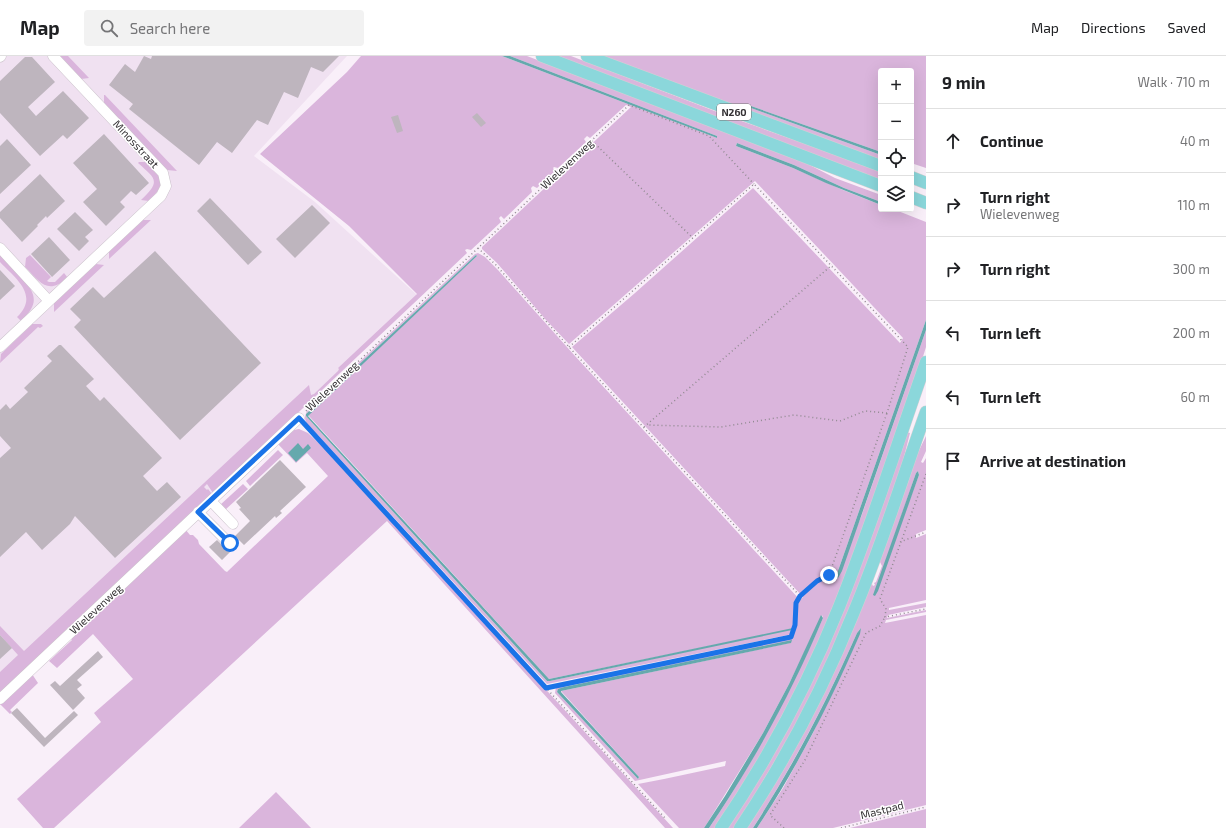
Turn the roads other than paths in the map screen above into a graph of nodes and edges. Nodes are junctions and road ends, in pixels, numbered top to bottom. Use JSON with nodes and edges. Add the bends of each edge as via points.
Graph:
{"nodes":[{"id":1,"x":53,"y":56,"type":"edge"},
{"id":2,"x":542,"y":56,"type":"edge"},
{"id":3,"x":587,"y":56,"type":"edge"},
{"id":4,"x":878,"y":165,"type":"edge"},
{"id":5,"x":914,"y":179,"type":"edge"},
{"id":6,"x":926,"y":183,"type":"edge"},
{"id":7,"x":878,"y":185,"type":"edge"},
{"id":8,"x":914,"y":198,"type":"edge"},
{"id":9,"x":926,"y":203,"type":"edge"},
{"id":10,"x":0,"y":248,"type":"edge"},
{"id":11,"x":49,"y":301,"type":"junction"},
{"id":12,"x":0,"y":347,"type":"edge"},
{"id":13,"x":926,"y":362,"type":"edge"},
{"id":14,"x":926,"y":412,"type":"edge"},
{"id":15,"x":299,"y":418,"type":"road end"},
{"id":16,"x":211,"y":501,"type":"junction"},
{"id":17,"x":198,"y":512,"type":"junction"},
{"id":18,"x":233,"y":524,"type":"dead end"},
{"id":19,"x":230,"y":543,"type":"dead end"},
{"id":20,"x":0,"y":699,"type":"edge"},
{"id":21,"x":721,"y":828,"type":"edge"},
{"id":22,"x":740,"y":828,"type":"edge"}],
"edges":[{"from":1,"to":11,"type":"street","name":"Minosstraat","via":[[163,173],[166,186],[161,196]]},
{"from":2,"to":7,"type":"main road","number":"N260"},
{"from":3,"to":4,"type":"main road","number":"N260"},
{"from":5,"to":6,"type":"main road"},
{"from":8,"to":9,"type":"main road"},
{"from":10,"to":11,"type":"street"},
{"from":11,"to":12,"type":"street","name":"Minosstraat"},
{"from":13,"to":21,"type":"main road","via":[[860,552],[821,648],[775,741]]},
{"from":14,"to":22,"type":"main road","via":[[864,587],[838,649],[796,736]]},
{"from":15,"to":16,"type":"street","name":"Wielevenweg"},
{"from":16,"to":17,"type":"street","name":"Wielevenweg"},
{"from":16,"to":18,"type":"street"},
{"from":17,"to":19,"type":"street"},
{"from":17,"to":20,"type":"street","name":"Wielevenweg"}]}
